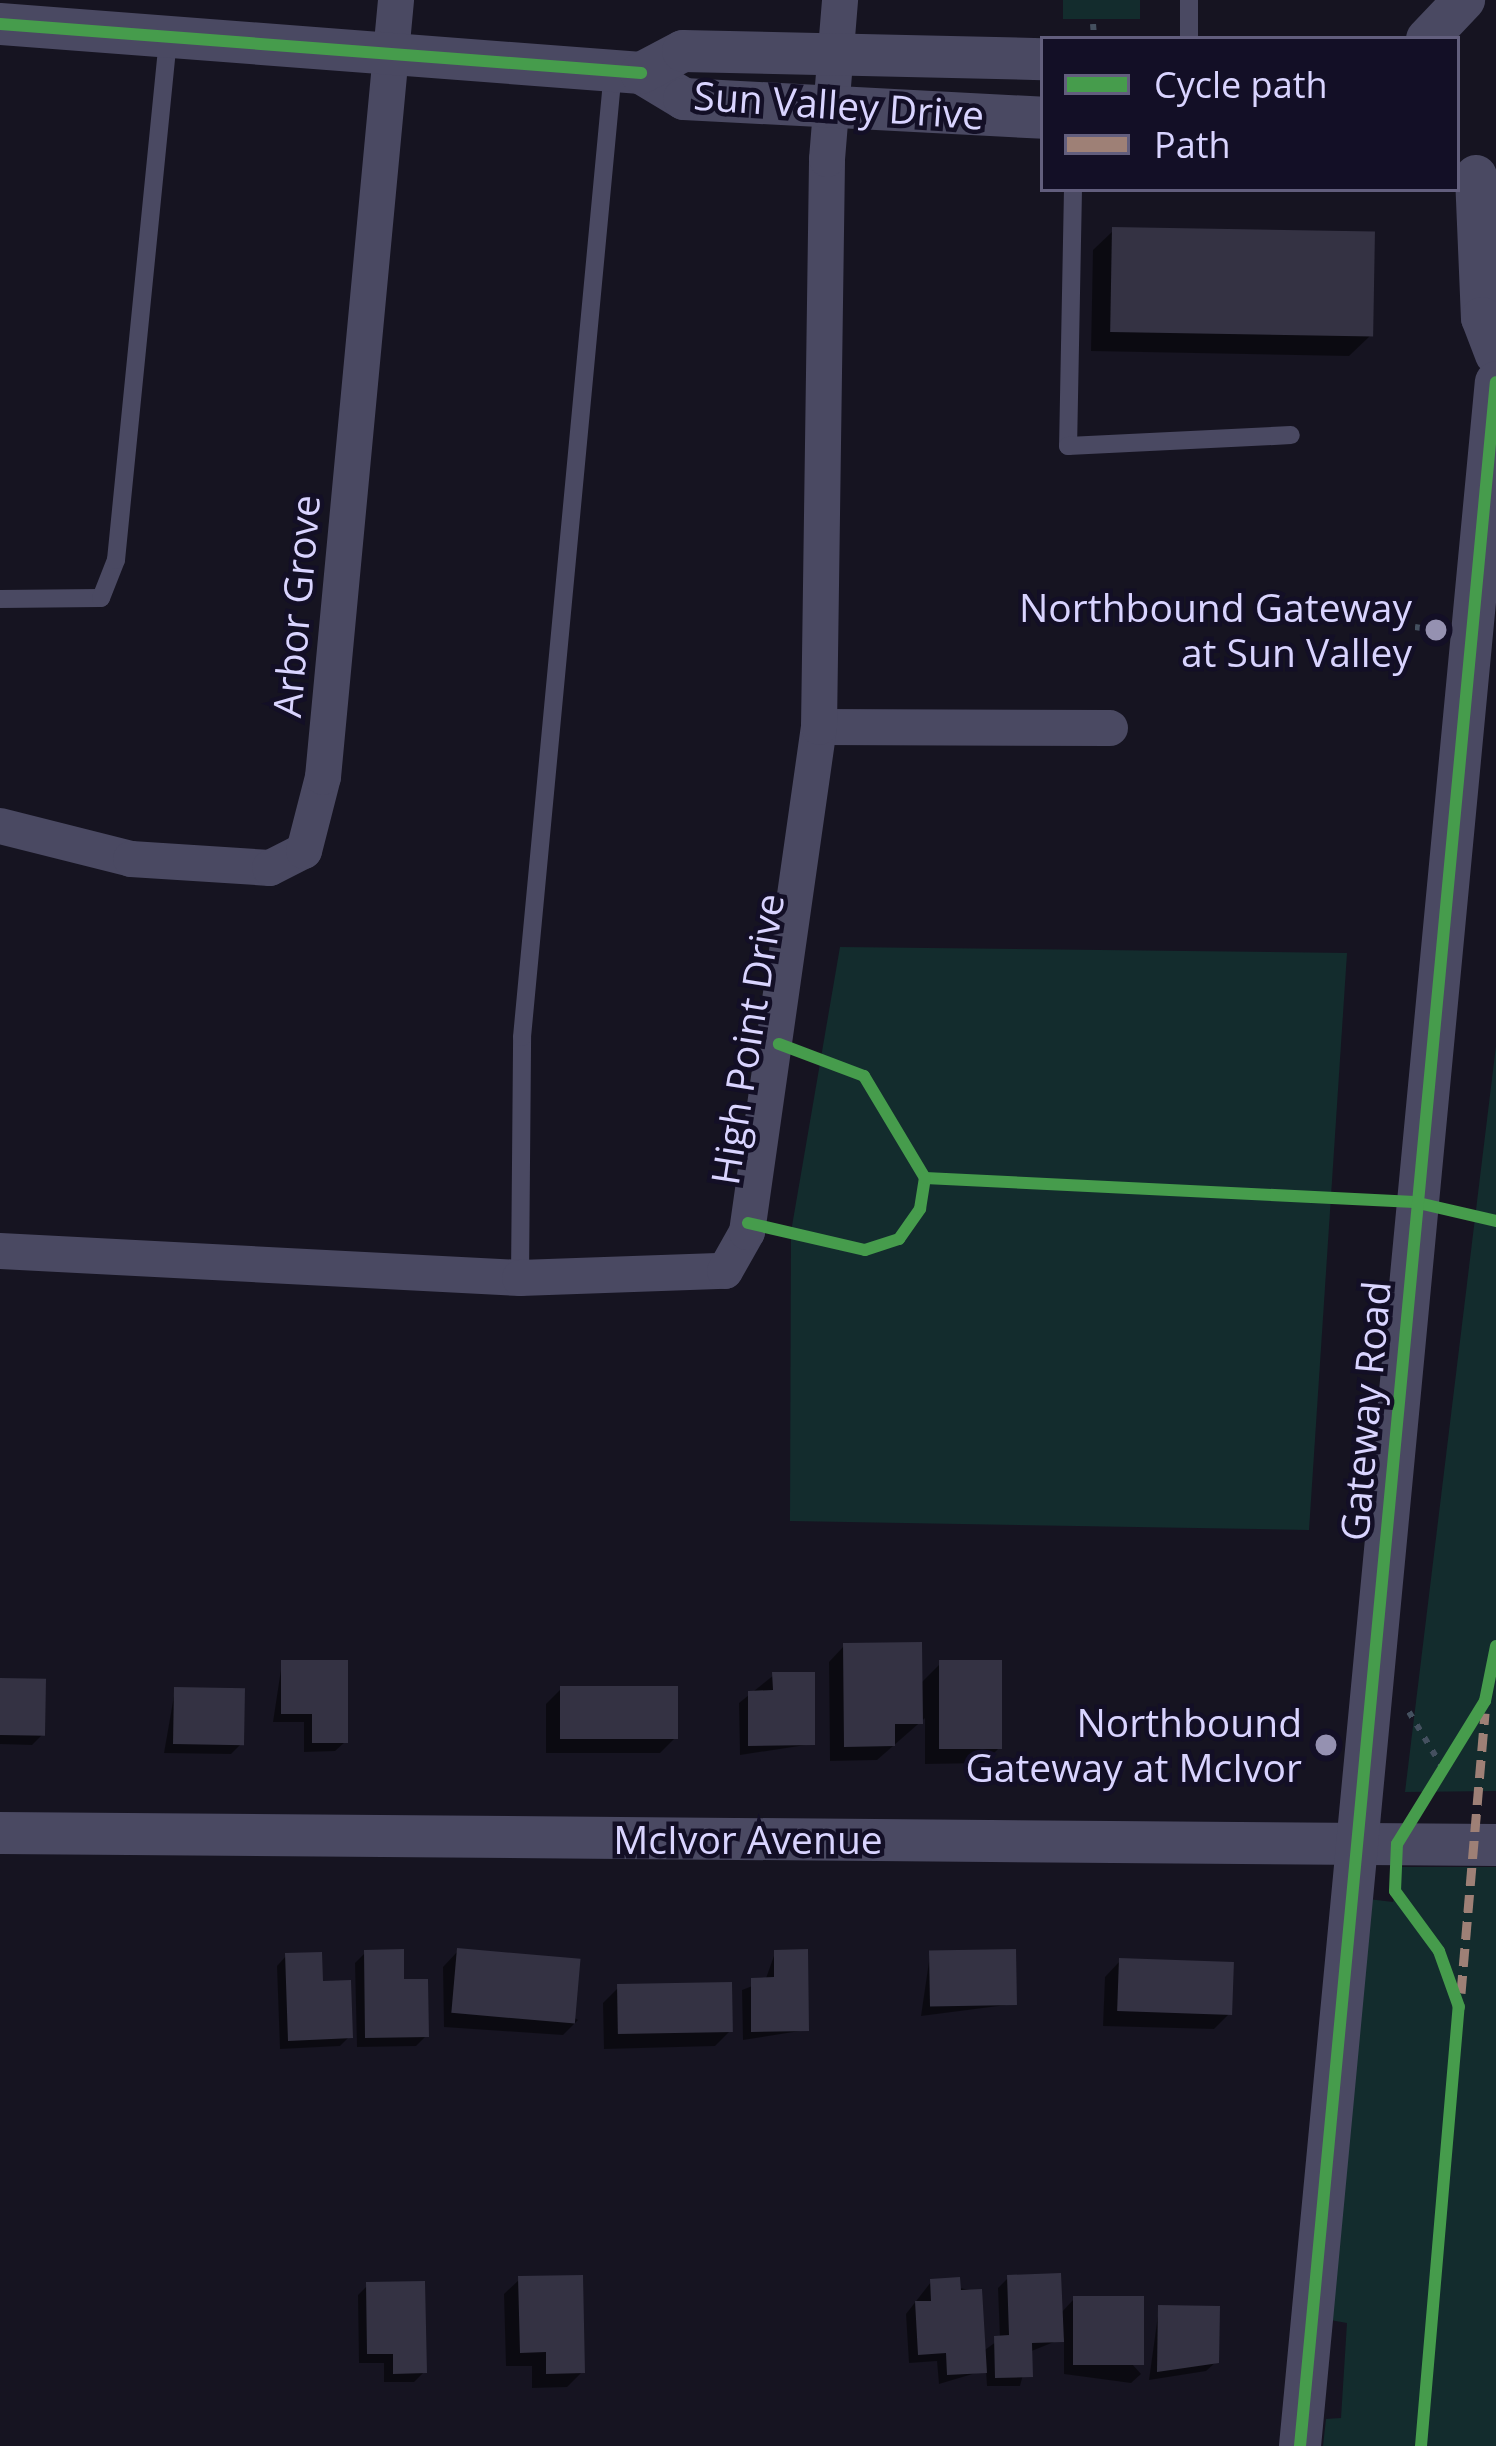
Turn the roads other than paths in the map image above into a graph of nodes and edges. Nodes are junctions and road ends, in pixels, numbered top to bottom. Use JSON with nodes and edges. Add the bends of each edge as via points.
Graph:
{"nodes":[{"id":1,"x":396,"y":0,"type":"edge"},
{"id":2,"x":840,"y":0,"type":"edge"},
{"id":3,"x":1189,"y":0,"type":"edge"},
{"id":4,"x":1464,"y":0,"type":"edge"},
{"id":5,"x":0,"y":24,"type":"edge"},
{"id":6,"x":1189,"y":36,"type":"edge"},
{"id":7,"x":1429,"y":36,"type":"edge"},
{"id":8,"x":168,"y":39,"type":"junction"},
{"id":9,"x":391,"y":56,"type":"junction"},
{"id":10,"x":1040,"y":59,"type":"edge"},
{"id":11,"x":627,"y":72,"type":"junction"},
{"id":12,"x":832,"y":84,"type":"junction"},
{"id":13,"x":1040,"y":118,"type":"edge"},
{"id":14,"x":1476,"y":174,"type":"edge"},
{"id":15,"x":1073,"y":192,"type":"edge"},
{"id":16,"x":1496,"y":354,"type":"edge"},
{"id":17,"x":1496,"y":382,"type":"edge"},
{"id":18,"x":1291,"y":435,"type":"dead end"},
{"id":19,"x":0,"y":599,"type":"edge"},
{"id":20,"x":819,"y":727,"type":"junction"},
{"id":21,"x":1110,"y":728,"type":"dead end"},
{"id":22,"x":0,"y":826,"type":"edge"},
{"id":23,"x":0,"y":1251,"type":"edge"},
{"id":24,"x":520,"y":1279,"type":"junction"},
{"id":25,"x":0,"y":1834,"type":"edge"},
{"id":26,"x":1356,"y":1844,"type":"junction"},
{"id":27,"x":1496,"y":1845,"type":"edge"},
{"id":28,"x":1300,"y":2446,"type":"edge"}],
"edges":[{"from":1,"to":9,"type":"street","name":"Arbor Grove"},
{"from":2,"to":12,"type":"street","name":"High Point Drive"},
{"from":3,"to":6,"type":"lane"},
{"from":4,"to":7,"type":"street"},
{"from":5,"to":8,"type":"street","name":"Sun Valley Drive"},
{"from":8,"to":9,"type":"street","name":"Sun Valley Drive"},
{"from":8,"to":19,"type":"lane","via":[[116,560],[101,598]]},
{"from":9,"to":11,"type":"street","name":"Sun Valley Drive"},
{"from":9,"to":22,"type":"street","name":"Arbor Grove","via":[[323,777],[304,851],[270,868],[131,860]]},
{"from":10,"to":12,"type":"street","name":"Sun Valley Drive"},
{"from":11,"to":12,"type":"street","name":"Sun Valley Drive","via":[[683,52]]},
{"from":11,"to":24,"type":"lane","via":[[522,1037]]},
{"from":12,"to":13,"type":"street","name":"Sun Valley Drive"},
{"from":12,"to":20,"type":"street","name":"High Point Drive"},
{"from":14,"to":16,"type":"street","via":[[1482,318]]},
{"from":15,"to":18,"type":"lane","via":[[1068,446]]},
{"from":17,"to":26,"type":"street","name":"Gateway Road"},
{"from":20,"to":21,"type":"street"},
{"from":20,"to":24,"type":"street","name":"High Point Drive","via":[[747,1232],[725,1271]]},
{"from":23,"to":24,"type":"street","name":"High Point Drive"},
{"from":25,"to":26,"type":"street","name":"McIvor Avenue"},
{"from":26,"to":27,"type":"street","name":"McIvor Avenue"},
{"from":26,"to":28,"type":"street","name":"Gateway Road"}]}
